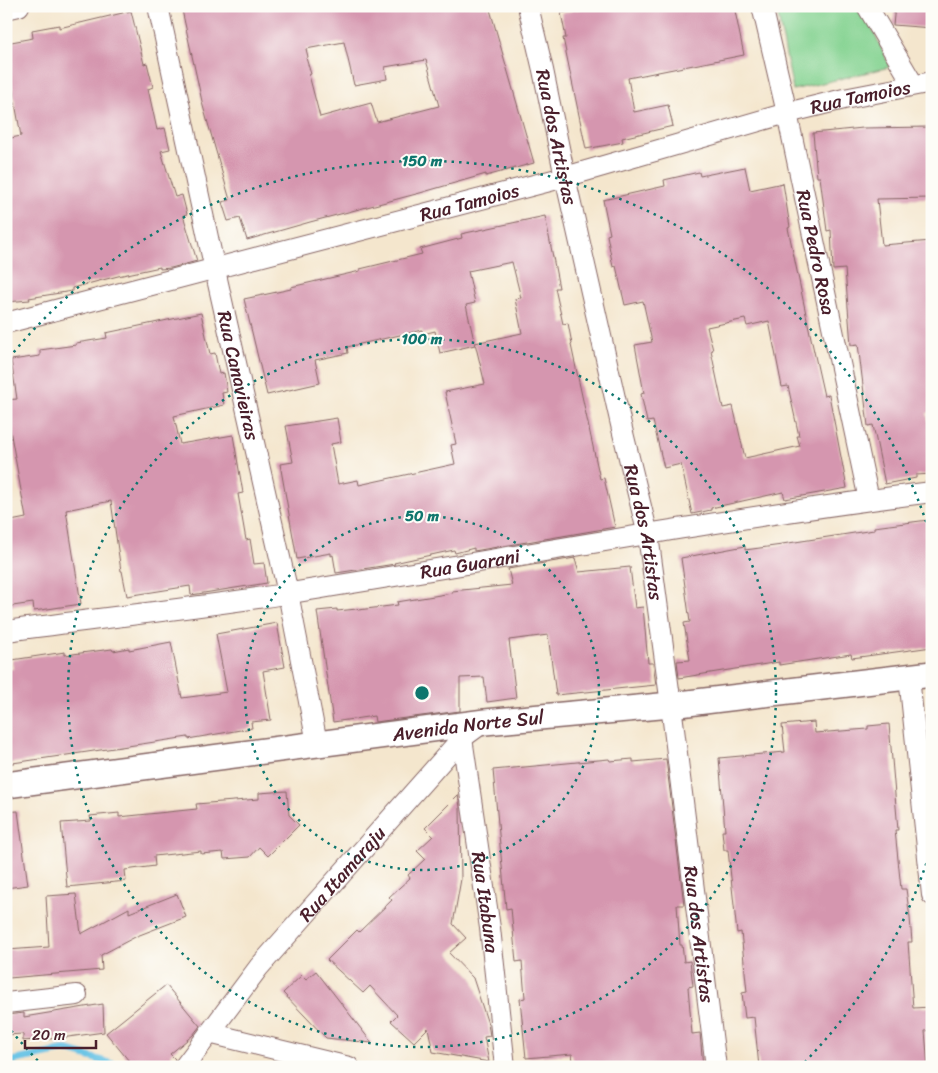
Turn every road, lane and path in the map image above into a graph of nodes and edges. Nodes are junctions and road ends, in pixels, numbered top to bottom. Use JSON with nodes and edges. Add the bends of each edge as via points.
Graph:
{"nodes":[{"id":1,"x":19,"y":6,"type":"edge"},
{"id":2,"x":158,"y":6,"type":"edge"},
{"id":3,"x":528,"y":6,"type":"edge"},
{"id":4,"x":762,"y":6,"type":"edge"},
{"id":5,"x":867,"y":6,"type":"edge"},
{"id":6,"x":6,"y":9,"type":"edge"},
{"id":7,"x":923,"y":83,"type":"edge"},
{"id":8,"x":787,"y":113,"type":"junction"},
{"id":9,"x":565,"y":177,"type":"junction"},
{"id":10,"x":215,"y":270,"type":"junction"},
{"id":11,"x":6,"y":323,"type":"edge"},
{"id":12,"x":932,"y":492,"type":"edge"},
{"id":13,"x":869,"y":500,"type":"junction"},
{"id":14,"x":648,"y":534,"type":"junction"},
{"id":15,"x":288,"y":593,"type":"junction"},
{"id":16,"x":6,"y":631,"type":"edge"},
{"id":17,"x":920,"y":675,"type":"edge"},
{"id":18,"x":671,"y":706,"type":"junction"},
{"id":19,"x":485,"y":722,"type":"junction"},
{"id":20,"x":462,"y":738,"type":"junction"},
{"id":21,"x":317,"y":743,"type":"junction"},
{"id":22,"x":6,"y":785,"type":"edge"},
{"id":23,"x":932,"y":895,"type":"edge"},
{"id":24,"x":77,"y":995,"type":"dead end"},
{"id":25,"x":6,"y":1003,"type":"edge"},
{"id":26,"x":209,"y":1034,"type":"junction"},
{"id":27,"x":336,"y":1066,"type":"edge"},
{"id":28,"x":184,"y":1067,"type":"edge"},
{"id":29,"x":505,"y":1067,"type":"edge"},
{"id":30,"x":716,"y":1067,"type":"edge"}],
"edges":[{"from":1,"to":6,"type":"street"},
{"from":2,"to":10,"type":"street","name":"Rua Canavieiras"},
{"from":3,"to":9,"type":"street","name":"Rua dos Artistas"},
{"from":4,"to":8,"type":"street","name":"Rua Pedro Rosa"},
{"from":5,"to":7,"type":"street"},
{"from":7,"to":8,"type":"street","name":"Rua Tamoios"},
{"from":8,"to":9,"type":"street","name":"Rua Tamoios"},
{"from":8,"to":13,"type":"street","name":"Rua Pedro Rosa"},
{"from":9,"to":10,"type":"street","name":"Rua Tamoios"},
{"from":9,"to":14,"type":"street","name":"Rua dos Artistas"},
{"from":10,"to":11,"type":"street","name":"Rua Tamoios"},
{"from":10,"to":15,"type":"street","name":"Rua Canavieiras"},
{"from":12,"to":13,"type":"street","name":"Rua Guarani"},
{"from":13,"to":14,"type":"street","name":"Rua Guarani"},
{"from":14,"to":15,"type":"street","name":"Rua Guarani"},
{"from":14,"to":18,"type":"street","name":"Rua dos Artistas"},
{"from":15,"to":16,"type":"street","name":"Rua Guarani"},
{"from":15,"to":21,"type":"street","name":"Rua Canavieiras"},
{"from":17,"to":18,"type":"street","name":"Avenida Norte Sul"},
{"from":17,"to":23,"type":"street"},
{"from":18,"to":19,"type":"street","name":"Avenida Norte Sul"},
{"from":18,"to":30,"type":"street","name":"Rua dos Artistas"},
{"from":19,"to":20,"type":"street","name":"Rua Itamaraju"},
{"from":19,"to":21,"type":"street","name":"Avenida Norte Sul"},
{"from":20,"to":26,"type":"street","name":"Rua Itamaraju","via":[[259,967]]},
{"from":20,"to":29,"type":"street","name":"Rua Itabuna","via":[[490,928]]},
{"from":21,"to":22,"type":"street","name":"Avenida Norte Sul"},
{"from":24,"to":25,"type":"street"},
{"from":26,"to":27,"type":"street"},
{"from":26,"to":28,"type":"street","name":"Rua Itamaraju"}]}
